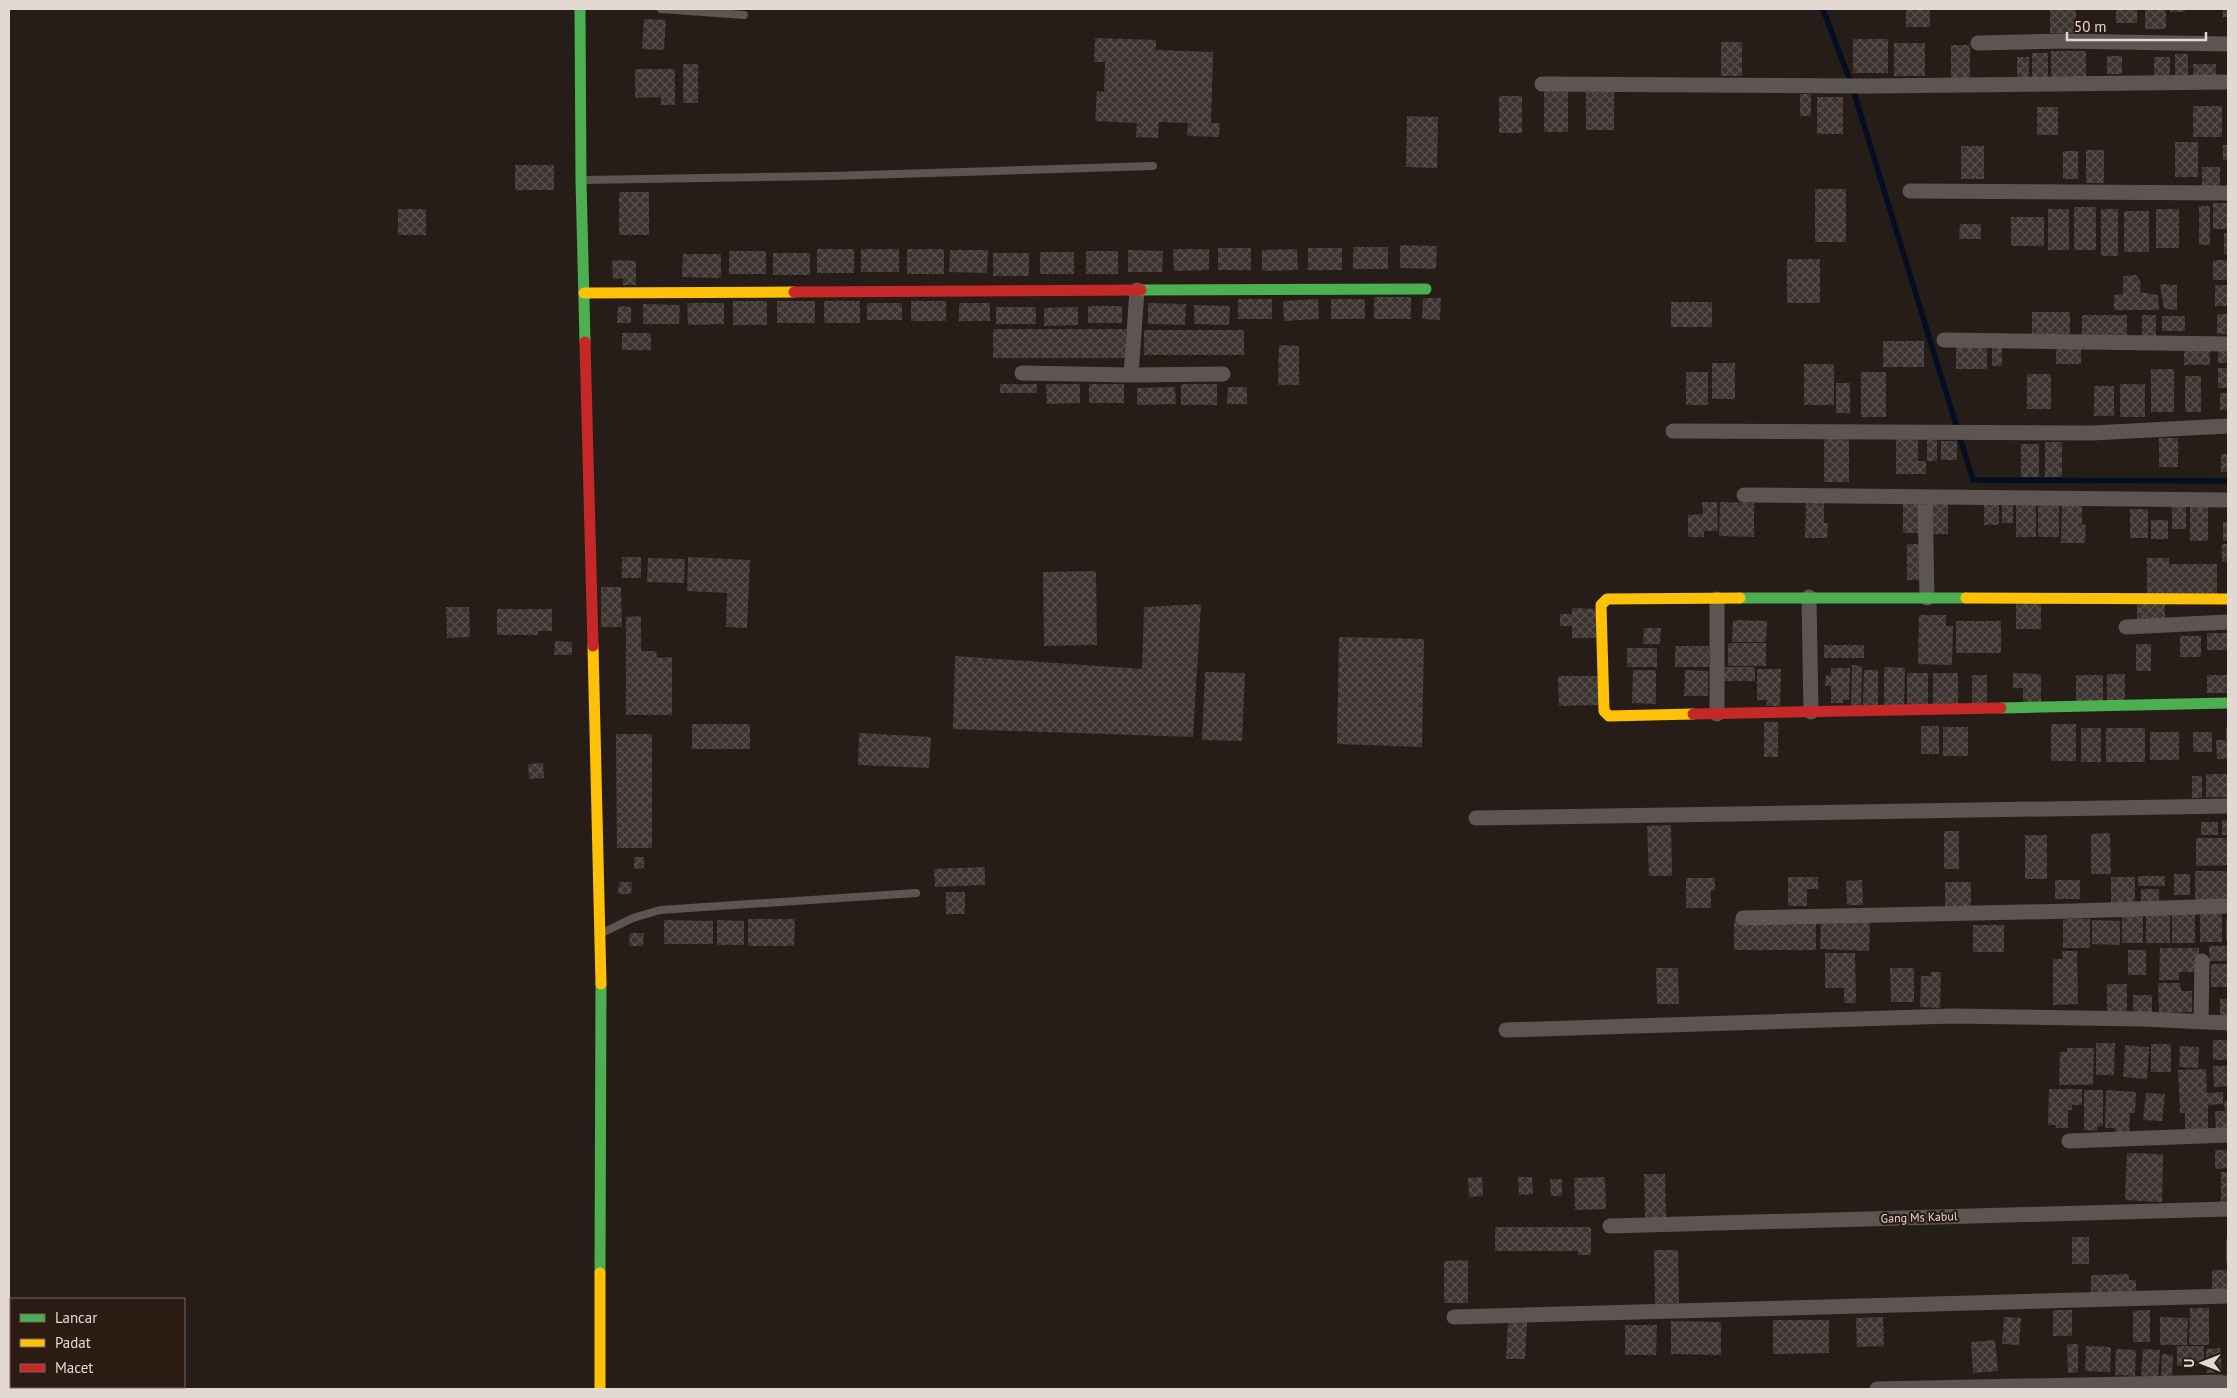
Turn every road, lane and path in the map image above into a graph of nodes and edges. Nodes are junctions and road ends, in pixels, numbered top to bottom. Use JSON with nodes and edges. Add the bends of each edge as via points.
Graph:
{"nodes":[{"id":1,"x":580,"y":9,"type":"edge"},
{"id":2,"x":661,"y":9,"type":"edge"},
{"id":3,"x":744,"y":14,"type":"dead end"},
{"id":4,"x":1978,"y":43,"type":"dead end"},
{"id":5,"x":2228,"y":44,"type":"edge"},
{"id":6,"x":2228,"y":82,"type":"edge"},
{"id":7,"x":1542,"y":84,"type":"dead end"},
{"id":8,"x":1153,"y":166,"type":"dead end"},
{"id":9,"x":581,"y":180,"type":"junction"},
{"id":10,"x":1910,"y":191,"type":"dead end"},
{"id":11,"x":2228,"y":193,"type":"edge"},
{"id":12,"x":1426,"y":289,"type":"dead end"},
{"id":13,"x":1136,"y":290,"type":"junction"},
{"id":14,"x":584,"y":293,"type":"junction"},
{"id":15,"x":1944,"y":340,"type":"dead end"},
{"id":16,"x":2228,"y":344,"type":"edge"},
{"id":17,"x":1022,"y":373,"type":"dead end"},
{"id":18,"x":1223,"y":374,"type":"dead end"},
{"id":19,"x":1131,"y":375,"type":"junction"},
{"id":20,"x":2228,"y":426,"type":"edge"},
{"id":21,"x":1673,"y":431,"type":"dead end"},
{"id":22,"x":1744,"y":495,"type":"dead end"},
{"id":23,"x":1925,"y":497,"type":"junction"},
{"id":24,"x":2228,"y":500,"type":"edge"},
{"id":25,"x":1809,"y":597,"type":"junction"},
{"id":26,"x":1717,"y":598,"type":"junction"},
{"id":27,"x":1927,"y":598,"type":"junction"},
{"id":28,"x":2228,"y":599,"type":"edge"},
{"id":29,"x":2228,"y":622,"type":"edge"},
{"id":30,"x":2126,"y":626,"type":"dead end"},
{"id":31,"x":2228,"y":703,"type":"edge"},
{"id":32,"x":1811,"y":712,"type":"junction"},
{"id":33,"x":1717,"y":714,"type":"junction"},
{"id":34,"x":2228,"y":806,"type":"edge"},
{"id":35,"x":1476,"y":818,"type":"dead end"},
{"id":36,"x":916,"y":893,"type":"dead end"},
{"id":37,"x":2228,"y":906,"type":"edge"},
{"id":38,"x":1742,"y":918,"type":"dead end"},
{"id":39,"x":601,"y":934,"type":"junction"},
{"id":40,"x":2202,"y":961,"type":"dead end"},
{"id":41,"x":2201,"y":1021,"type":"junction"},
{"id":42,"x":2228,"y":1023,"type":"edge"},
{"id":43,"x":1506,"y":1030,"type":"dead end"},
{"id":44,"x":2228,"y":1135,"type":"edge"},
{"id":45,"x":2069,"y":1140,"type":"dead end"},
{"id":46,"x":2228,"y":1208,"type":"edge"},
{"id":47,"x":1610,"y":1226,"type":"dead end"},
{"id":48,"x":2228,"y":1296,"type":"edge"},
{"id":49,"x":1454,"y":1317,"type":"dead end"},
{"id":50,"x":2228,"y":1382,"type":"edge"},
{"id":51,"x":600,"y":1389,"type":"edge"},
{"id":52,"x":1877,"y":1389,"type":"edge"}],
"edges":[{"from":1,"to":9,"type":"street"},
{"from":2,"to":3,"type":"lane"},
{"from":4,"to":5,"type":"street"},
{"from":6,"to":7,"type":"street","via":[[1871,86]]},
{"from":8,"to":9,"type":"lane"},
{"from":9,"to":14,"type":"street"},
{"from":10,"to":11,"type":"street"},
{"from":12,"to":13,"type":"street"},
{"from":13,"to":14,"type":"street"},
{"from":13,"to":19,"type":"street"},
{"from":14,"to":39,"type":"street"},
{"from":15,"to":16,"type":"street"},
{"from":17,"to":19,"type":"street"},
{"from":18,"to":19,"type":"street"},
{"from":20,"to":21,"type":"street","via":[[2092,433]]},
{"from":22,"to":23,"type":"street"},
{"from":23,"to":24,"type":"street"},
{"from":23,"to":27,"type":"street"},
{"from":25,"to":26,"type":"street"},
{"from":25,"to":27,"type":"street"},
{"from":25,"to":32,"type":"street"},
{"from":26,"to":33,"type":"street"},
{"from":26,"to":33,"type":"street","via":[[1607,599],[1601,605],[1606,714]]},
{"from":27,"to":28,"type":"street"},
{"from":29,"to":30,"type":"street"},
{"from":31,"to":32,"type":"street"},
{"from":32,"to":33,"type":"street"},
{"from":34,"to":35,"type":"street"},
{"from":36,"to":39,"type":"lane","via":[[660,910],[633,918]]},
{"from":37,"to":38,"type":"street"},
{"from":39,"to":51,"type":"street"},
{"from":40,"to":41,"type":"street"},
{"from":41,"to":42,"type":"street"},
{"from":41,"to":43,"type":"street","via":[[1952,1016]]},
{"from":44,"to":45,"type":"street"},
{"from":46,"to":47,"type":"street","name":"Gang Ms Kabul"},
{"from":48,"to":49,"type":"street"},
{"from":50,"to":52,"type":"street"}]}
